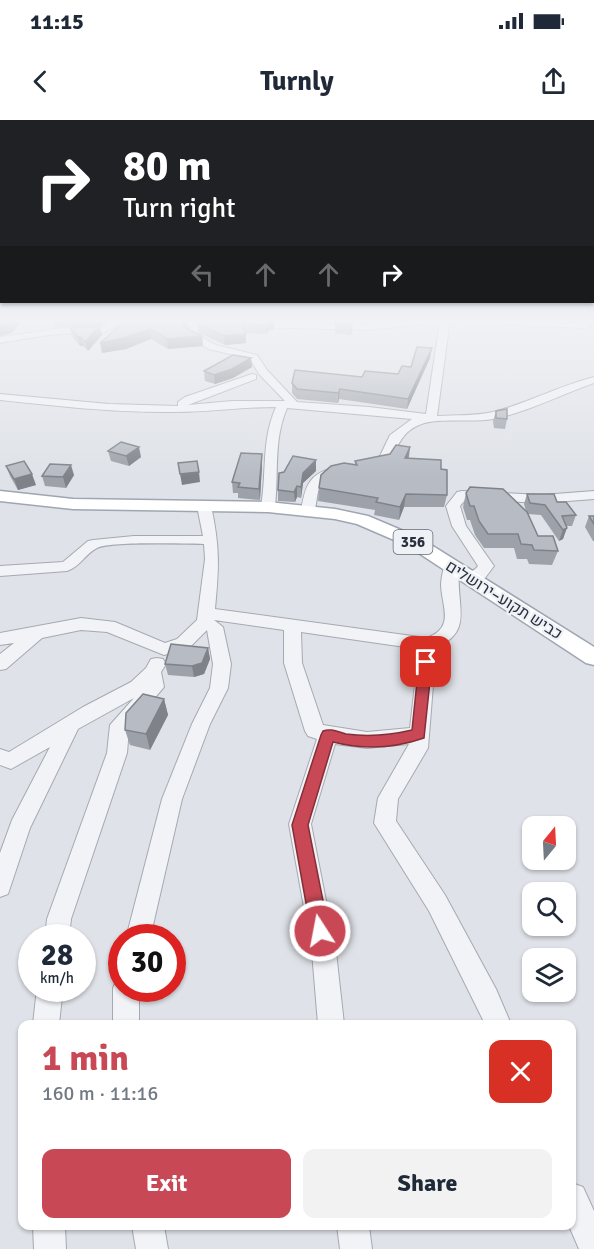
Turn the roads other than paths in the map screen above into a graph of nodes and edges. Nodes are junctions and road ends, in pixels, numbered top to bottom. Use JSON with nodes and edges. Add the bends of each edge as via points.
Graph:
{"nodes":[{"id":1,"x":263,"y":372,"type":"edge"},
{"id":2,"x":439,"y":372,"type":"edge"},
{"id":3,"x":252,"y":377,"type":"dead end"},
{"id":4,"x":594,"y":380,"type":"edge"},
{"id":5,"x":0,"y":397,"type":"edge"},
{"id":6,"x":288,"y":405,"type":"junction"},
{"id":7,"x":176,"y":409,"type":"junction"},
{"id":8,"x":431,"y":418,"type":"junction"},
{"id":9,"x":594,"y":495,"type":"edge"},
{"id":10,"x":0,"y":496,"type":"edge"},
{"id":11,"x":204,"y":506,"type":"junction"},
{"id":12,"x":268,"y":507,"type":"junction"},
{"id":13,"x":308,"y":511,"type":"junction"},
{"id":14,"x":212,"y":540,"type":"junction"},
{"id":15,"x":452,"y":567,"type":"junction"},
{"id":16,"x":0,"y":571,"type":"edge"},
{"id":17,"x":471,"y":578,"type":"junction"},
{"id":18,"x":206,"y":617,"type":"junction"},
{"id":19,"x":292,"y":625,"type":"junction"},
{"id":20,"x":37,"y":633,"type":"junction"},
{"id":21,"x":0,"y":639,"type":"edge"},
{"id":22,"x":428,"y":644,"type":"junction"},
{"id":23,"x":164,"y":649,"type":"junction"},
{"id":24,"x":594,"y":657,"type":"edge"},
{"id":25,"x":0,"y":664,"type":"edge"},
{"id":26,"x":153,"y":673,"type":"junction"},
{"id":27,"x":71,"y":724,"type":"junction"},
{"id":28,"x":419,"y":734,"type":"junction"},
{"id":29,"x":328,"y":735,"type":"junction"},
{"id":30,"x":0,"y":756,"type":"edge"},
{"id":31,"x":0,"y":886,"type":"edge"},
{"id":32,"x":58,"y":924,"type":"edge"},
{"id":33,"x":141,"y":924,"type":"edge"},
{"id":34,"x":48,"y":1002,"type":"edge"},
{"id":35,"x":126,"y":1002,"type":"edge"},
{"id":36,"x":46,"y":1020,"type":"edge"},
{"id":37,"x":126,"y":1020,"type":"edge"},
{"id":38,"x":331,"y":1020,"type":"edge"},
{"id":39,"x":496,"y":1020,"type":"edge"},
{"id":40,"x":576,"y":1207,"type":"edge"},
{"id":41,"x":49,"y":1230,"type":"edge"},
{"id":42,"x":149,"y":1230,"type":"edge"},
{"id":43,"x":354,"y":1230,"type":"edge"},
{"id":44,"x":594,"y":1246,"type":"edge"},
{"id":45,"x":50,"y":1249,"type":"edge"},
{"id":46,"x":152,"y":1249,"type":"edge"},
{"id":47,"x":356,"y":1249,"type":"edge"}],
"edges":[{"from":1,"to":6,"type":"street","via":[[291,401]]},
{"from":2,"to":8,"type":"street"},
{"from":3,"to":7,"type":"street","via":[[189,399]]},
{"from":4,"to":8,"type":"street","via":[[491,416]]},
{"from":5,"to":7,"type":"street"},
{"from":6,"to":7,"type":"street"},
{"from":6,"to":8,"type":"street"},
{"from":6,"to":12,"type":"street","via":[[273,427]]},
{"from":8,"to":13,"type":"street","via":[[418,420],[394,438],[384,461],[325,473],[312,485]]},
{"from":9,"to":17,"type":"street","via":[[542,499],[462,495],[453,506],[459,526],[486,566],[480,575]]},
{"from":10,"to":11,"type":"main road","number":"356","via":[[73,504]]},
{"from":11,"to":12,"type":"main road","name":"כביש תקוע–ירושלים","number":"356"},
{"from":11,"to":14,"type":"street"},
{"from":12,"to":13,"type":"main road","name":"כביש תקוע–ירושלים","number":"356"},
{"from":13,"to":15,"type":"main road","name":"כביש תקוע–ירושלים","number":"356","via":[[386,528]]},
{"from":14,"to":16,"type":"street","via":[[93,544],[67,566]]},
{"from":14,"to":18,"type":"street"},
{"from":15,"to":17,"type":"main road","name":"כביש תקוע–ירושלים","number":"356"},
{"from":15,"to":22,"type":"street","via":[[448,583],[454,613],[451,631],[444,639]]},
{"from":17,"to":24,"type":"main road","name":"כביש תקוע–ירושלים","number":"356"},
{"from":18,"to":19,"type":"street"},
{"from":18,"to":23,"type":"street","via":[[183,644]]},
{"from":18,"to":33,"type":"street","via":[[216,627],[222,664],[219,688],[172,799]]},
{"from":19,"to":22,"type":"street"},
{"from":19,"to":29,"type":"street","via":[[293,663],[315,731]]},
{"from":20,"to":21,"type":"street"},
{"from":20,"to":23,"type":"street","via":[[81,624],[109,626]]},
{"from":20,"to":25,"type":"street"},
{"from":22,"to":28,"type":"street"},
{"from":23,"to":26,"type":"street"},
{"from":26,"to":27,"type":"street","via":[[119,699]]},
{"from":26,"to":32,"type":"street","via":[[155,687],[120,725],[117,753]]},
{"from":27,"to":30,"type":"street","via":[[10,761]]},
{"from":27,"to":31,"type":"street","via":[[20,827]]},
{"from":28,"to":29,"type":"street","via":[[389,742]]},
{"from":28,"to":39,"type":"street","via":[[418,747],[388,798],[386,823],[436,903]]},
{"from":29,"to":38,"type":"street","via":[[300,825],[324,952]]},
{"from":34,"to":36,"type":"street"},
{"from":35,"to":37,"type":"street"},
{"from":40,"to":44,"type":"street"},
{"from":41,"to":45,"type":"street"},
{"from":42,"to":46,"type":"street"},
{"from":43,"to":47,"type":"street"}]}
